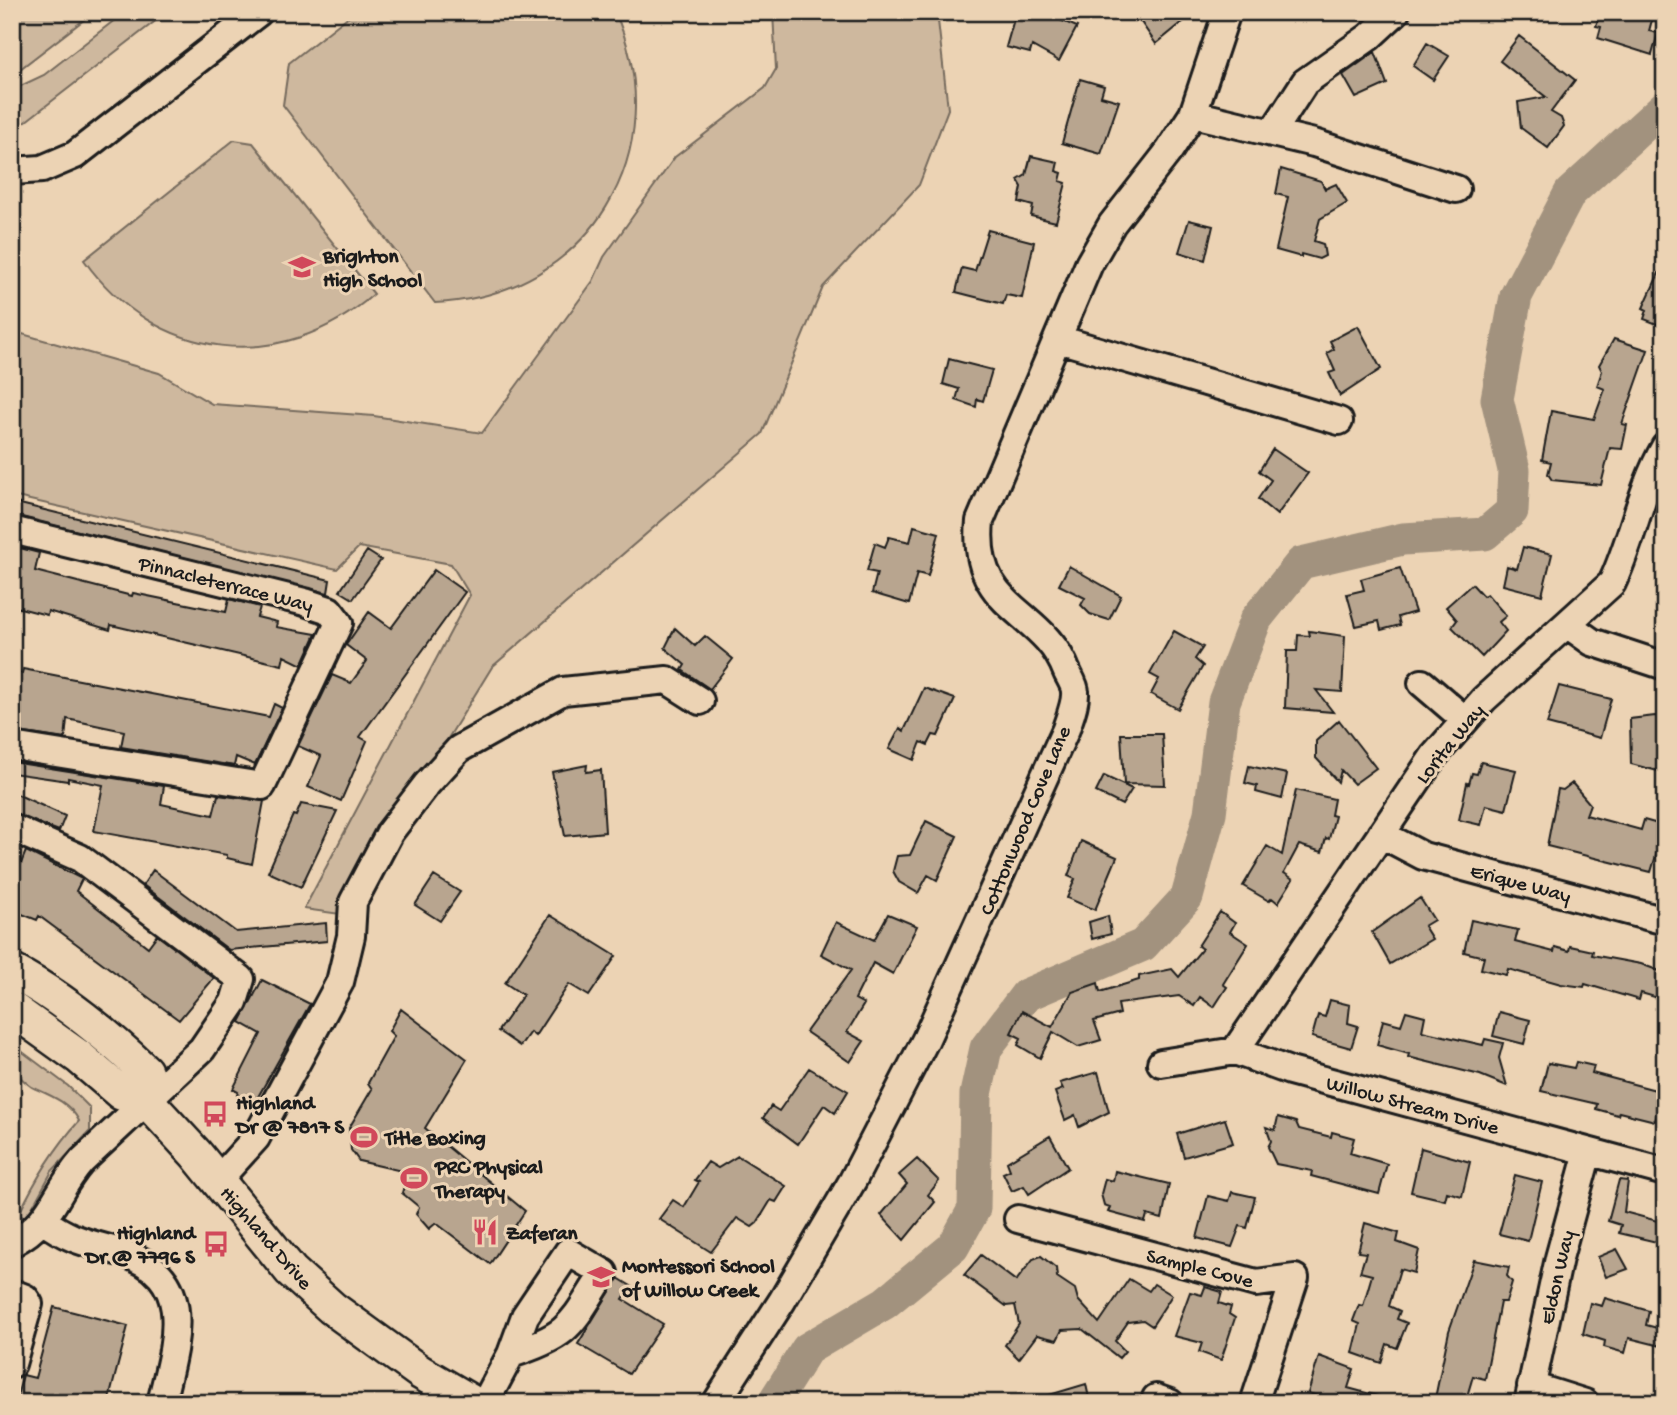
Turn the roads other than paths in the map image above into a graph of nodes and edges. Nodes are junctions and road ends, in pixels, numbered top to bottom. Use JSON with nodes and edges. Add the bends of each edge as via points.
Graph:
{"nodes":[{"id":1,"x":260,"y":12,"type":"edge"},
{"id":2,"x":1227,"y":12,"type":"edge"},
{"id":3,"x":1396,"y":12,"type":"edge"},
{"id":4,"x":1193,"y":114,"type":"junction"},
{"id":5,"x":1272,"y":133,"type":"junction"},
{"id":6,"x":12,"y":171,"type":"edge"},
{"id":7,"x":1456,"y":189,"type":"dead end"},
{"id":8,"x":1058,"y":340,"type":"junction"},
{"id":9,"x":1339,"y":421,"type":"dead end"},
{"id":10,"x":1665,"y":447,"type":"edge"},
{"id":11,"x":12,"y":530,"type":"edge"},
{"id":12,"x":1568,"y":625,"type":"junction"},
{"id":13,"x":1665,"y":666,"type":"edge"},
{"id":14,"x":1422,"y":683,"type":"dead end"},
{"id":15,"x":700,"y":701,"type":"dead end"},
{"id":16,"x":1464,"y":719,"type":"junction"},
{"id":17,"x":12,"y":746,"type":"edge"},
{"id":18,"x":12,"y":828,"type":"edge"},
{"id":19,"x":1381,"y":834,"type":"junction"},
{"id":20,"x":1665,"y":921,"type":"edge"},
{"id":21,"x":12,"y":971,"type":"edge"},
{"id":22,"x":12,"y":1009,"type":"edge"},
{"id":23,"x":1235,"y":1051,"type":"junction"},
{"id":24,"x":1161,"y":1063,"type":"dead end"},
{"id":25,"x":146,"y":1100,"type":"junction"},
{"id":26,"x":1588,"y":1152,"type":"junction"},
{"id":27,"x":1665,"y":1172,"type":"edge"},
{"id":28,"x":217,"y":1181,"type":"junction"},
{"id":29,"x":1018,"y":1219,"type":"dead end"},
{"id":30,"x":44,"y":1221,"type":"junction"},
{"id":31,"x":12,"y":1243,"type":"edge"},
{"id":32,"x":12,"y":1293,"type":"edge"},
{"id":33,"x":511,"y":1354,"type":"dead end"},
{"id":34,"x":12,"y":1364,"type":"edge"},
{"id":35,"x":1530,"y":1394,"type":"edge"},
{"id":36,"x":161,"y":1403,"type":"edge"},
{"id":37,"x":473,"y":1403,"type":"edge"},
{"id":38,"x":485,"y":1403,"type":"edge"},
{"id":39,"x":716,"y":1403,"type":"edge"},
{"id":40,"x":1254,"y":1403,"type":"edge"},
{"id":41,"x":1584,"y":1403,"type":"edge"}],
"edges":[{"from":1,"to":6,"type":"street","via":[[75,155],[41,169]]},
{"from":2,"to":4,"type":"street","name":"Cottonwood Cove Lane"},
{"from":3,"to":5,"type":"street","via":[[1305,82]]},
{"from":4,"to":5,"type":"street"},
{"from":4,"to":8,"type":"street","name":"Cottonwood Cove Lane","via":[[1112,224],[1089,264]]},
{"from":5,"to":7,"type":"street"},
{"from":8,"to":9,"type":"street"},
{"from":8,"to":39,"type":"street","name":"Cottonwood Cove Lane","via":[[990,493],[977,547],[985,575],[1001,598],[1060,654],[1075,692],[1066,729],[932,1027],[877,1133],[782,1301]]},
{"from":10,"to":12,"type":"street","name":"Lorita Way","via":[[1647,481],[1612,583]]},
{"from":11,"to":17,"type":"street","name":"Pinnacleterrace Way","via":[[305,601],[329,610],[339,623],[262,786]]},
{"from":12,"to":13,"type":"street","via":[[1592,642]]},
{"from":12,"to":16,"type":"street","name":"Lorita Way"},
{"from":14,"to":16,"type":"street"},
{"from":15,"to":28,"type":"street","via":[[667,680],[563,691],[459,750],[390,832],[354,902],[340,982],[256,1138]]},
{"from":16,"to":19,"type":"street","name":"Lorita Way"},
{"from":18,"to":25,"type":"street","via":[[80,858],[241,979],[234,1002],[201,1049]]},
{"from":19,"to":20,"type":"street","name":"Erique Way","via":[[1423,856]]},
{"from":19,"to":23,"type":"street","name":"Lorita Way"},
{"from":21,"to":25,"type":"main road","via":[[77,1013],[145,1071]]},
{"from":22,"to":25,"type":"main road","name":"Highland Drive","via":[[121,1093]]},
{"from":23,"to":24,"type":"street","name":"Willow Stream Drive"},
{"from":23,"to":26,"type":"street","name":"Willow Stream Drive","via":[[1290,1071]]},
{"from":25,"to":28,"type":"main road","name":"Highland Drive"},
{"from":25,"to":30,"type":"street","via":[[66,1178]]},
{"from":26,"to":27,"type":"street","name":"Willow Stream Drive"},
{"from":26,"to":35,"type":"street","name":"Eldon Way"},
{"from":28,"to":37,"type":"main road","name":"Highland Drive","via":[[291,1270],[332,1308],[411,1366]]},
{"from":29,"to":40,"type":"street","name":"Sample Cove","via":[[1256,1283],[1295,1278]]},
{"from":30,"to":31,"type":"street"},
{"from":30,"to":36,"type":"street","via":[[78,1242],[142,1261],[171,1289],[176,1341]]},
{"from":32,"to":34,"type":"street","via":[[29,1304]]},
{"from":33,"to":38,"type":"street"},
{"from":35,"to":41,"type":"street"}]}
